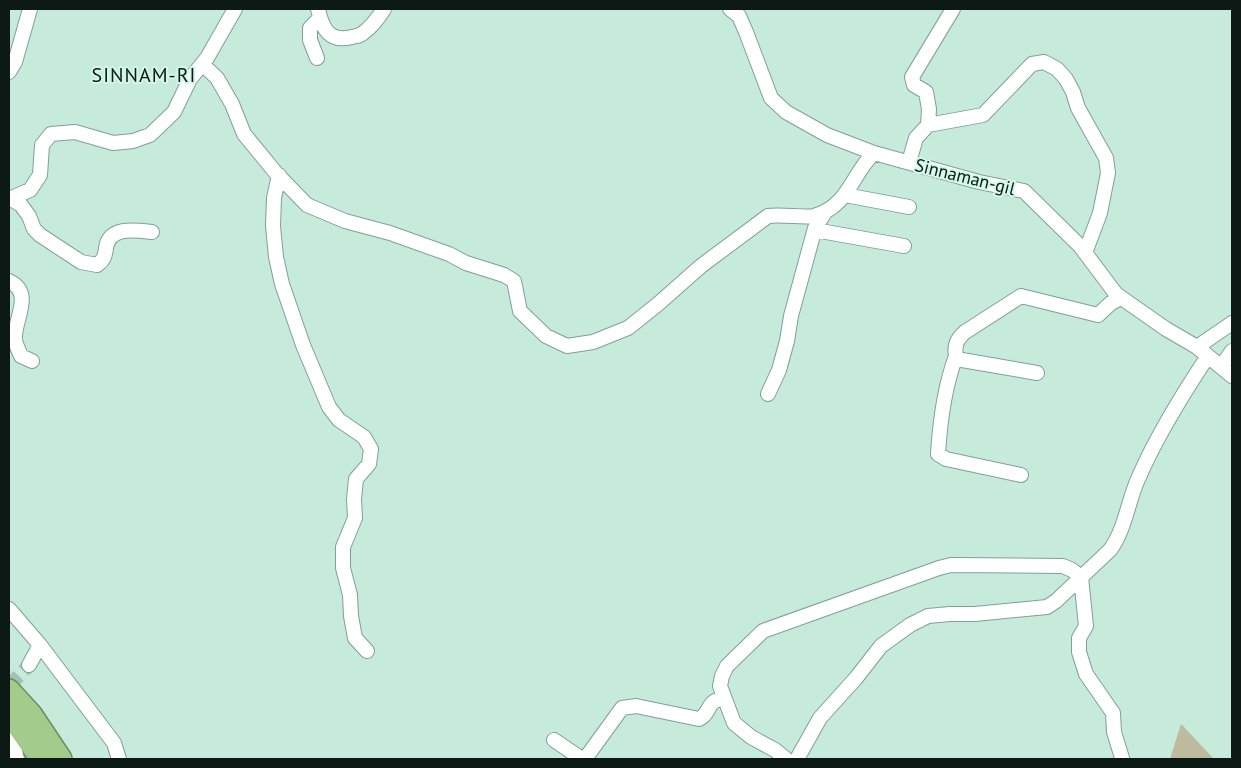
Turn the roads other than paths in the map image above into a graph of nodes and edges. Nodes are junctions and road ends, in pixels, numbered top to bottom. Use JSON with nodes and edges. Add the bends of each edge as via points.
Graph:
{"nodes":[{"id":1,"x":30,"y":9,"type":"edge"},
{"id":2,"x":235,"y":9,"type":"edge"},
{"id":3,"x":384,"y":9,"type":"edge"},
{"id":4,"x":730,"y":9,"type":"edge"},
{"id":5,"x":953,"y":9,"type":"edge"},
{"id":6,"x":319,"y":14,"type":"edge"},
{"id":7,"x":317,"y":58,"type":"dead end"},
{"id":8,"x":202,"y":64,"type":"junction"},
{"id":9,"x":9,"y":72,"type":"edge"},
{"id":10,"x":928,"y":125,"type":"junction"},
{"id":11,"x":874,"y":153,"type":"junction"},
{"id":12,"x":909,"y":162,"type":"junction"},
{"id":13,"x":279,"y":175,"type":"junction"},
{"id":14,"x":844,"y":195,"type":"junction"},
{"id":15,"x":10,"y":199,"type":"edge"},
{"id":16,"x":909,"y":207,"type":"dead end"},
{"id":17,"x":826,"y":210,"type":"junction"},
{"id":18,"x":814,"y":230,"type":"junction"},
{"id":19,"x":152,"y":232,"type":"dead end"},
{"id":20,"x":904,"y":246,"type":"dead end"},
{"id":21,"x":1085,"y":253,"type":"junction"},
{"id":22,"x":9,"y":281,"type":"edge"},
{"id":23,"x":1121,"y":298,"type":"junction"},
{"id":24,"x":1232,"y":323,"type":"edge"},
{"id":25,"x":1197,"y":347,"type":"junction"},
{"id":26,"x":1232,"y":351,"type":"edge"},
{"id":27,"x":956,"y":356,"type":"junction"},
{"id":28,"x":1208,"y":356,"type":"junction"},
{"id":29,"x":32,"y":361,"type":"dead end"},
{"id":30,"x":1227,"y":372,"type":"edge"},
{"id":31,"x":1037,"y":373,"type":"dead end"},
{"id":32,"x":768,"y":394,"type":"dead end"},
{"id":33,"x":1021,"y":475,"type":"dead end"},
{"id":34,"x":1081,"y":577,"type":"junction"},
{"id":35,"x":9,"y":609,"type":"edge"},
{"id":36,"x":40,"y":645,"type":"junction"},
{"id":37,"x":367,"y":651,"type":"dead end"},
{"id":38,"x":29,"y":665,"type":"tunnel mouth"},
{"id":39,"x":9,"y":690,"type":"edge"},
{"id":40,"x":724,"y":699,"type":"junction"},
{"id":41,"x":9,"y":713,"type":"edge"},
{"id":42,"x":9,"y":735,"type":"edge"},
{"id":43,"x":554,"y":740,"type":"dead end"},
{"id":44,"x":1122,"y":758,"type":"dead end"},
{"id":45,"x":17,"y":759,"type":"edge"},
{"id":46,"x":51,"y":759,"type":"edge"},
{"id":47,"x":120,"y":759,"type":"edge"},
{"id":48,"x":584,"y":759,"type":"edge"},
{"id":49,"x":786,"y":759,"type":"edge"},
{"id":50,"x":797,"y":759,"type":"edge"}],
"edges":[{"from":1,"to":9,"type":"street","via":[[15,62]]},
{"from":2,"to":8,"type":"street"},
{"from":3,"to":6,"type":"street","via":[[362,35],[346,39],[328,34]]},
{"from":4,"to":11,"type":"street","name":"Sinnaman-gil","via":[[739,16],[771,98],[786,112],[827,135]]},
{"from":5,"to":10,"type":"street","via":[[912,77],[914,85],[926,92]]},
{"from":6,"to":7,"type":"street","via":[[310,28],[310,40]]},
{"from":8,"to":13,"type":"street","via":[[217,78],[244,134]]},
{"from":8,"to":15,"type":"street","via":[[190,79],[174,112],[150,135],[113,143],[75,132],[51,134],[42,145],[40,175],[30,190]]},
{"from":10,"to":12,"type":"street","via":[[916,138]]},
{"from":10,"to":21,"type":"street","via":[[983,115],[1032,64],[1044,62],[1057,69],[1066,78],[1078,108],[1106,158],[1108,173],[1100,213]]},
{"from":11,"to":12,"type":"street","name":"Sinnaman-gil"},
{"from":11,"to":14,"type":"street","via":[[864,162]]},
{"from":12,"to":21,"type":"street","name":"Sinnaman-gil","via":[[1024,192]]},
{"from":13,"to":17,"type":"street","via":[[307,205],[504,275],[514,281],[520,311],[546,336],[567,346],[593,342],[628,328],[700,266],[768,216],[813,216]]},
{"from":13,"to":37,"type":"street","via":[[273,226],[282,284],[329,407],[339,420],[364,437],[371,449],[369,464],[356,479],[355,518],[343,547],[343,568],[350,594],[355,638]]},
{"from":14,"to":16,"type":"street"},
{"from":14,"to":17,"type":"street","via":[[840,203]]},
{"from":15,"to":19,"type":"street","via":[[21,205],[40,235],[81,262],[97,265],[102,262],[106,246],[117,232]]},
{"from":17,"to":18,"type":"street"},
{"from":18,"to":20,"type":"street"},
{"from":18,"to":32,"type":"street","via":[[779,370]]},
{"from":21,"to":23,"type":"street","name":"Sinnaman-gil"},
{"from":22,"to":29,"type":"street","via":[[22,298],[15,341],[21,356]]},
{"from":23,"to":25,"type":"street","name":"Sinnaman-gil"},
{"from":23,"to":27,"type":"street","via":[[1098,315],[1020,296],[958,338],[954,348]]},
{"from":24,"to":25,"type":"street"},
{"from":25,"to":28,"type":"street","name":"Sinnaman-gil"},
{"from":26,"to":30,"type":"street"},
{"from":27,"to":31,"type":"street","via":[[962,360]]},
{"from":27,"to":33,"type":"street","via":[[942,407],[938,454],[946,459]]},
{"from":28,"to":30,"type":"street","name":"Sinnaman-gil"},
{"from":28,"to":34,"type":"street","via":[[1152,447],[1113,546]]},
{"from":34,"to":40,"type":"street","via":[[1068,567],[1057,566],[939,568],[763,631],[727,666],[720,682]]},
{"from":34,"to":44,"type":"street","via":[[1086,626],[1079,638],[1079,652],[1086,674],[1113,713],[1114,732]]},
{"from":34,"to":50,"type":"street","via":[[1047,607],[928,616],[897,632],[881,646],[820,718]]},
{"from":35,"to":36,"type":"street"},
{"from":36,"to":38,"type":"street"},
{"from":36,"to":47,"type":"street","via":[[114,743]]},
{"from":39,"to":46,"type":"highway","via":[[31,714]]},
{"from":40,"to":48,"type":"street","via":[[712,702],[700,719],[636,706],[622,708]]},
{"from":40,"to":49,"type":"street","via":[[737,726]]},
{"from":41,"to":46,"type":"highway"},
{"from":42,"to":45,"type":"street"},
{"from":43,"to":48,"type":"street"}]}
